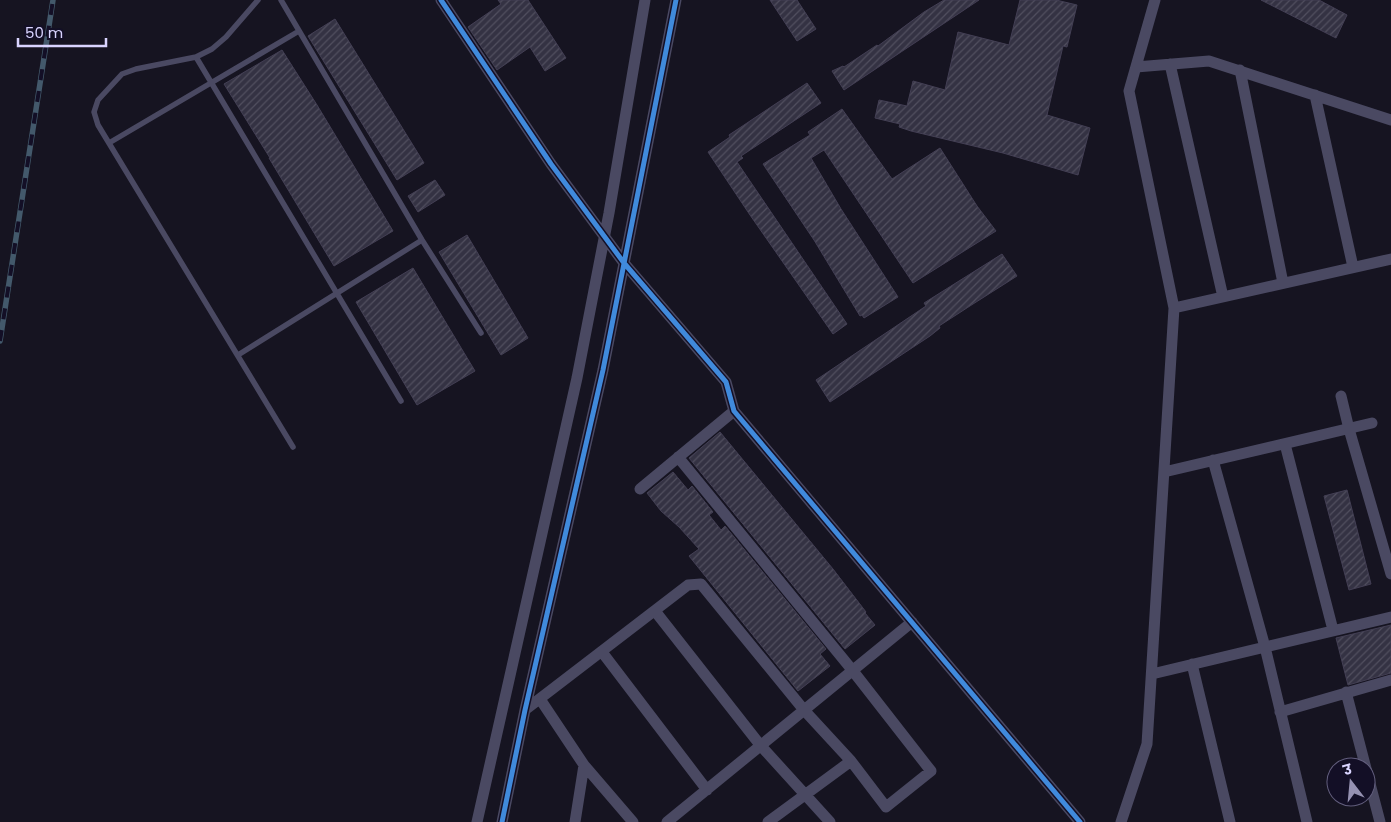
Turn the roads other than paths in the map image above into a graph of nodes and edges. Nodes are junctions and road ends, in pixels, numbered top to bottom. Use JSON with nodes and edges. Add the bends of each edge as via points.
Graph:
{"nodes":[{"id":1,"x":258,"y":0,"type":"edge"},
{"id":2,"x":281,"y":0,"type":"edge"},
{"id":3,"x":441,"y":0,"type":"edge"},
{"id":4,"x":645,"y":0,"type":"edge"},
{"id":5,"x":676,"y":0,"type":"edge"},
{"id":6,"x":1155,"y":0,"type":"edge"},
{"id":7,"x":299,"y":31,"type":"junction"},
{"id":8,"x":196,"y":56,"type":"junction"},
{"id":9,"x":1170,"y":64,"type":"junction"},
{"id":10,"x":1136,"y":67,"type":"junction"},
{"id":11,"x":1240,"y":70,"type":"junction"},
{"id":12,"x":211,"y":83,"type":"junction"},
{"id":13,"x":1315,"y":95,"type":"junction"},
{"id":14,"x":1391,"y":120,"type":"edge"},
{"id":15,"x":109,"y":143,"type":"junction"},
{"id":16,"x":604,"y":236,"type":"junction"},
{"id":17,"x":422,"y":240,"type":"junction"},
{"id":18,"x":1391,"y":259,"type":"edge"},
{"id":19,"x":624,"y":263,"type":"junction"},
{"id":20,"x":1353,"y":267,"type":"junction"},
{"id":21,"x":1283,"y":283,"type":"junction"},
{"id":22,"x":336,"y":293,"type":"junction"},
{"id":23,"x":1223,"y":297,"type":"junction"},
{"id":24,"x":1174,"y":308,"type":"junction"},
{"id":25,"x":481,"y":333,"type":"dead end"},
{"id":26,"x":238,"y":355,"type":"junction"},
{"id":27,"x":1342,"y":396,"type":"dead end"},
{"id":28,"x":401,"y":401,"type":"dead end"},
{"id":29,"x":734,"y":410,"type":"junction"},
{"id":30,"x":1372,"y":423,"type":"dead end"},
{"id":31,"x":1349,"y":429,"type":"junction"},
{"id":32,"x":1285,"y":444,"type":"junction"},
{"id":33,"x":294,"y":447,"type":"dead end"},
{"id":34,"x":678,"y":457,"type":"junction"},
{"id":35,"x":1213,"y":460,"type":"junction"},
{"id":36,"x":1164,"y":472,"type":"junction"},
{"id":37,"x":640,"y":489,"type":"dead end"},
{"id":38,"x":1391,"y":574,"type":"edge"},
{"id":39,"x":655,"y":611,"type":"junction"},
{"id":40,"x":1391,"y":617,"type":"edge"},
{"id":41,"x":912,"y":622,"type":"junction"},
{"id":42,"x":1333,"y":630,"type":"junction"},
{"id":43,"x":1265,"y":647,"type":"junction"},
{"id":44,"x":602,"y":652,"type":"junction"},
{"id":45,"x":1192,"y":664,"type":"junction"},
{"id":46,"x":853,"y":671,"type":"junction"},
{"id":47,"x":1152,"y":674,"type":"junction"},
{"id":48,"x":1391,"y":680,"type":"edge"},
{"id":49,"x":1346,"y":692,"type":"junction"},
{"id":50,"x":540,"y":698,"type":"junction"},
{"id":51,"x":525,"y":710,"type":"junction"},
{"id":52,"x":804,"y":710,"type":"junction"},
{"id":53,"x":1280,"y":712,"type":"junction"},
{"id":54,"x":761,"y":746,"type":"junction"},
{"id":55,"x":851,"y":761,"type":"junction"},
{"id":56,"x":584,"y":765,"type":"junction"},
{"id":57,"x":707,"y":790,"type":"junction"},
{"id":58,"x":805,"y":794,"type":"junction"},
{"id":59,"x":477,"y":822,"type":"edge"},
{"id":60,"x":502,"y":822,"type":"edge"},
{"id":61,"x":574,"y":822,"type":"edge"},
{"id":62,"x":633,"y":822,"type":"edge"},
{"id":63,"x":667,"y":822,"type":"edge"},
{"id":64,"x":768,"y":822,"type":"edge"},
{"id":65,"x":830,"y":822,"type":"edge"},
{"id":66,"x":1080,"y":822,"type":"edge"},
{"id":67,"x":1121,"y":822,"type":"edge"},
{"id":68,"x":1230,"y":822,"type":"edge"},
{"id":69,"x":1307,"y":822,"type":"edge"},
{"id":70,"x":1380,"y":822,"type":"edge"}],
"edges":[{"from":1,"to":8,"type":"lane","via":[[226,37],[212,49]]},
{"from":2,"to":7,"type":"lane"},
{"from":3,"to":16,"type":"street","via":[[551,164]]},
{"from":4,"to":16,"type":"street"},
{"from":5,"to":19,"type":"street"},
{"from":6,"to":10,"type":"street"},
{"from":7,"to":12,"type":"lane"},
{"from":7,"to":17,"type":"lane"},
{"from":8,"to":12,"type":"lane"},
{"from":8,"to":15,"type":"lane","via":[[122,74],[98,100],[94,112]]},
{"from":9,"to":10,"type":"street"},
{"from":9,"to":11,"type":"street","via":[[1209,60]]},
{"from":9,"to":23,"type":"street"},
{"from":10,"to":24,"type":"street","via":[[1129,91]]},
{"from":11,"to":13,"type":"street"},
{"from":11,"to":21,"type":"street"},
{"from":12,"to":15,"type":"lane"},
{"from":12,"to":22,"type":"lane"},
{"from":13,"to":14,"type":"street"},
{"from":13,"to":20,"type":"street"},
{"from":15,"to":26,"type":"lane"},
{"from":16,"to":19,"type":"street"},
{"from":16,"to":59,"type":"street","via":[[577,378]]},
{"from":17,"to":22,"type":"lane"},
{"from":17,"to":25,"type":"lane"},
{"from":18,"to":20,"type":"street"},
{"from":19,"to":29,"type":"street","via":[[726,382]]},
{"from":19,"to":51,"type":"street","via":[[603,370]]},
{"from":20,"to":21,"type":"street"},
{"from":21,"to":23,"type":"street"},
{"from":22,"to":26,"type":"lane"},
{"from":22,"to":28,"type":"lane"},
{"from":23,"to":24,"type":"street"},
{"from":24,"to":36,"type":"street"},
{"from":26,"to":33,"type":"lane"},
{"from":27,"to":31,"type":"street"},
{"from":29,"to":34,"type":"street"},
{"from":29,"to":41,"type":"street"},
{"from":30,"to":31,"type":"street"},
{"from":31,"to":32,"type":"street"},
{"from":31,"to":38,"type":"street"},
{"from":32,"to":35,"type":"street"},
{"from":32,"to":42,"type":"street"},
{"from":34,"to":37,"type":"street"},
{"from":34,"to":46,"type":"street"},
{"from":35,"to":36,"type":"street"},
{"from":35,"to":43,"type":"street"},
{"from":36,"to":47,"type":"street"},
{"from":39,"to":44,"type":"street"},
{"from":39,"to":52,"type":"street","via":[[688,584],[701,584]]},
{"from":39,"to":54,"type":"street"},
{"from":40,"to":42,"type":"street"},
{"from":41,"to":46,"type":"street"},
{"from":41,"to":66,"type":"street"},
{"from":42,"to":43,"type":"street"},
{"from":43,"to":45,"type":"street"},
{"from":43,"to":53,"type":"street"},
{"from":44,"to":50,"type":"street"},
{"from":44,"to":57,"type":"street"},
{"from":45,"to":47,"type":"street"},
{"from":45,"to":68,"type":"street"},
{"from":46,"to":52,"type":"street"},
{"from":46,"to":55,"type":"street","via":[[931,771],[886,806]]},
{"from":47,"to":67,"type":"street","via":[[1147,744]]},
{"from":48,"to":49,"type":"street"},
{"from":49,"to":53,"type":"street"},
{"from":49,"to":70,"type":"street"},
{"from":50,"to":51,"type":"street"},
{"from":50,"to":56,"type":"street"},
{"from":51,"to":60,"type":"street"},
{"from":52,"to":54,"type":"street"},
{"from":52,"to":55,"type":"street"},
{"from":53,"to":69,"type":"street"},
{"from":54,"to":57,"type":"street"},
{"from":54,"to":58,"type":"street"},
{"from":55,"to":58,"type":"street"},
{"from":56,"to":61,"type":"street"},
{"from":56,"to":62,"type":"street"},
{"from":57,"to":63,"type":"street"},
{"from":58,"to":64,"type":"street"},
{"from":58,"to":65,"type":"street"}]}
